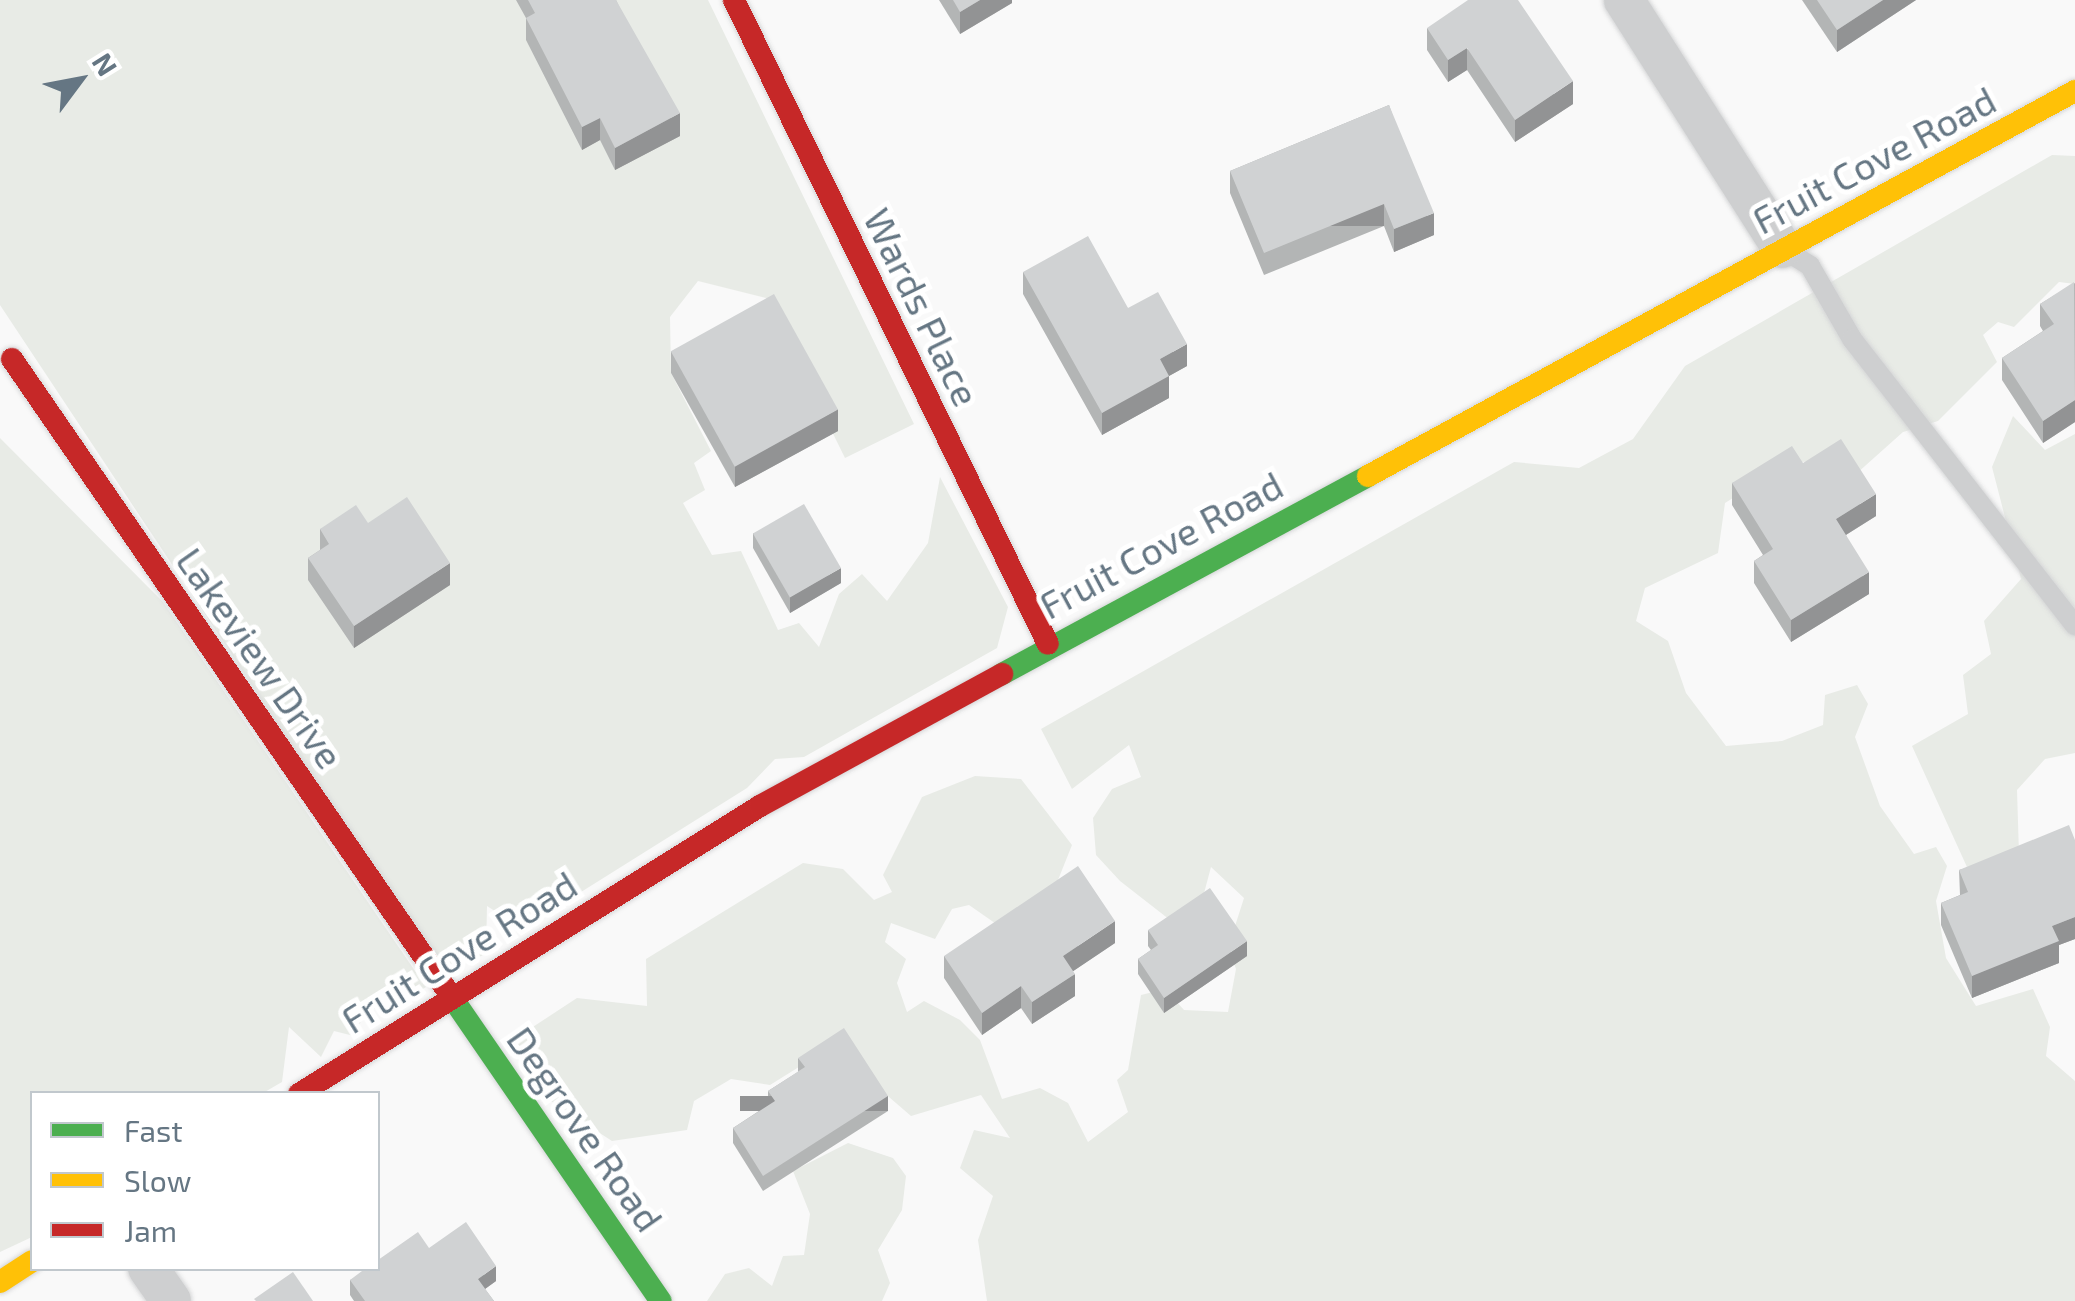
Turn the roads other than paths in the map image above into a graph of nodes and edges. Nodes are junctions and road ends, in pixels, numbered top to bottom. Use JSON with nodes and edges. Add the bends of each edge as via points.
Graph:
{"nodes":[{"id":1,"x":734,"y":0,"type":"edge"},
{"id":2,"x":1624,"y":0,"type":"edge"},
{"id":3,"x":2075,"y":90,"type":"edge"},
{"id":4,"x":1782,"y":248,"type":"junction"},
{"id":5,"x":12,"y":359,"type":"dead end"},
{"id":6,"x":2075,"y":625,"type":"edge"},
{"id":7,"x":1048,"y":644,"type":"junction"},
{"id":8,"x":451,"y":998,"type":"junction"},
{"id":9,"x":304,"y":1091,"type":"edge"},
{"id":10,"x":30,"y":1262,"type":"edge"},
{"id":11,"x":150,"y":1271,"type":"edge"},
{"id":12,"x":0,"y":1282,"type":"edge"},
{"id":13,"x":171,"y":1301,"type":"edge"},
{"id":14,"x":662,"y":1301,"type":"edge"}],
"edges":[{"from":1,"to":7,"type":"street","name":"Wards Place"},
{"from":2,"to":4,"type":"street"},
{"from":3,"to":4,"type":"street","name":"Fruit Cove Road"},
{"from":4,"to":6,"type":"lane","via":[[1810,266],[1852,339]]},
{"from":4,"to":7,"type":"street","name":"Fruit Cove Road"},
{"from":5,"to":8,"type":"street","name":"Lakeview Drive"},
{"from":7,"to":8,"type":"street","name":"Fruit Cove Road"},
{"from":8,"to":9,"type":"street","name":"Fruit Cove Road"},
{"from":8,"to":14,"type":"street","name":"Degrove Road"},
{"from":10,"to":12,"type":"street"},
{"from":11,"to":13,"type":"street"}]}
